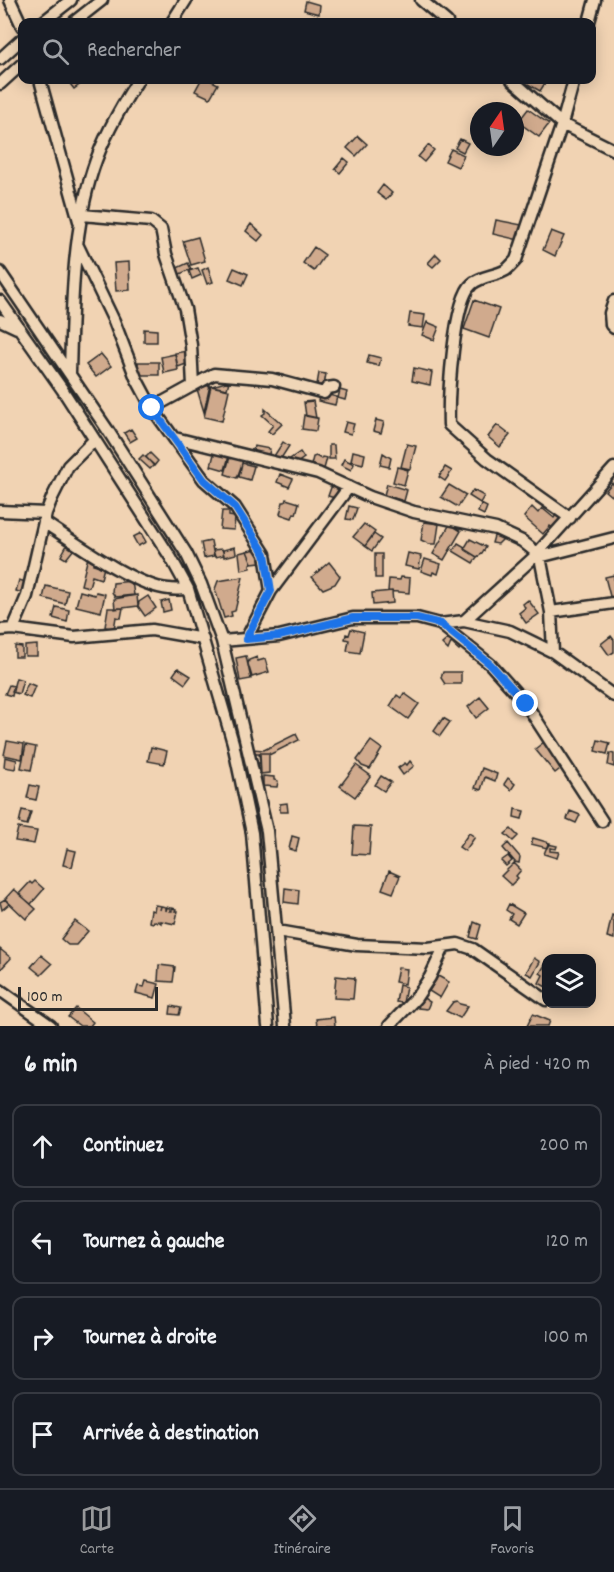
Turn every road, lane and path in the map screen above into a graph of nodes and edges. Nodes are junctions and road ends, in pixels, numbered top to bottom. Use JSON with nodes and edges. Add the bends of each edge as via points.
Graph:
{"nodes":[{"id":1,"x":9,"y":0,"type":"edge"},
{"id":2,"x":71,"y":0,"type":"edge"},
{"id":3,"x":102,"y":0,"type":"edge"},
{"id":4,"x":186,"y":0,"type":"edge"},
{"id":5,"x":422,"y":0,"type":"edge"},
{"id":6,"x":595,"y":0,"type":"edge"},
{"id":7,"x":18,"y":18,"type":"edge"},
{"id":8,"x":48,"y":18,"type":"edge"},
{"id":9,"x":79,"y":18,"type":"edge"},
{"id":10,"x":175,"y":18,"type":"edge"},
{"id":11,"x":442,"y":18,"type":"edge"},
{"id":12,"x":590,"y":18,"type":"edge"},
{"id":13,"x":18,"y":43,"type":"edge"},
{"id":14,"x":0,"y":60,"type":"edge"},
{"id":15,"x":18,"y":68,"type":"edge"},
{"id":16,"x":0,"y":84,"type":"edge"},
{"id":17,"x":41,"y":84,"type":"edge"},
{"id":18,"x":136,"y":84,"type":"edge"},
{"id":19,"x":517,"y":84,"type":"edge"},
{"id":20,"x":573,"y":84,"type":"edge"},
{"id":21,"x":562,"y":124,"type":"junction"},
{"id":22,"x":614,"y":150,"type":"edge"},
{"id":23,"x":81,"y":220,"type":"junction"},
{"id":24,"x":78,"y":246,"type":"junction"},
{"id":25,"x":0,"y":272,"type":"edge"},
{"id":26,"x":0,"y":301,"type":"edge"},
{"id":27,"x":614,"y":301,"type":"edge"},
{"id":28,"x":0,"y":320,"type":"edge"},
{"id":29,"x":17,"y":328,"type":"junction"},
{"id":30,"x":614,"y":328,"type":"edge"},
{"id":31,"x":70,"y":374,"type":"junction"},
{"id":32,"x":193,"y":386,"type":"junction"},
{"id":33,"x":334,"y":387,"type":"dead end"},
{"id":34,"x":152,"y":408,"type":"junction"},
{"id":35,"x":176,"y":438,"type":"junction"},
{"id":36,"x":94,"y":440,"type":"junction"},
{"id":37,"x":614,"y":468,"type":"edge"},
{"id":38,"x":349,"y":488,"type":"junction"},
{"id":39,"x":0,"y":511,"type":"edge"},
{"id":40,"x":46,"y":518,"type":"junction"},
{"id":41,"x":570,"y":518,"type":"junction"},
{"id":42,"x":614,"y":538,"type":"edge"},
{"id":43,"x":536,"y":556,"type":"junction"},
{"id":44,"x":188,"y":589,"type":"junction"},
{"id":45,"x":271,"y":591,"type":"junction"},
{"id":46,"x":614,"y":603,"type":"edge"},
{"id":47,"x":551,"y":612,"type":"junction"},
{"id":48,"x":465,"y":621,"type":"junction"},
{"id":49,"x":441,"y":624,"type":"junction"},
{"id":50,"x":13,"y":629,"type":"junction"},
{"id":51,"x":0,"y":630,"type":"edge"},
{"id":52,"x":203,"y":639,"type":"junction"},
{"id":53,"x":246,"y":639,"type":"junction"},
{"id":54,"x":222,"y":641,"type":"junction"},
{"id":55,"x":553,"y":652,"type":"junction"},
{"id":56,"x":614,"y":696,"type":"edge"},
{"id":57,"x":602,"y":821,"type":"dead end"},
{"id":58,"x":277,"y":931,"type":"junction"},
{"id":59,"x":444,"y":947,"type":"junction"},
{"id":60,"x":0,"y":990,"type":"edge"},
{"id":61,"x":542,"y":997,"type":"edge"},
{"id":62,"x":49,"y":1026,"type":"edge"},
{"id":63,"x":268,"y":1026,"type":"edge"},
{"id":64,"x":285,"y":1026,"type":"edge"},
{"id":65,"x":389,"y":1026,"type":"edge"}],
"edges":[{"from":1,"to":7,"type":"street"},
{"from":2,"to":8,"type":"street"},
{"from":3,"to":9,"type":"street"},
{"from":4,"to":10,"type":"street"},
{"from":5,"to":11,"type":"street"},
{"from":6,"to":12,"type":"street"},
{"from":13,"to":14,"type":"street"},
{"from":15,"to":16,"type":"street"},
{"from":17,"to":23,"type":"street"},
{"from":18,"to":23,"type":"street","via":[[105,139]]},
{"from":19,"to":21,"type":"street"},
{"from":20,"to":21,"type":"street"},
{"from":21,"to":22,"type":"street"},
{"from":21,"to":41,"type":"street","via":[[516,260],[506,270],[474,282],[466,292],[448,387],[448,410],[449,425],[487,459]]},
{"from":23,"to":24,"type":"street"},
{"from":23,"to":32,"type":"street","via":[[151,221],[161,229],[185,309]]},
{"from":24,"to":31,"type":"street"},
{"from":24,"to":34,"type":"street"},
{"from":25,"to":31,"type":"street"},
{"from":26,"to":29,"type":"street"},
{"from":27,"to":30,"type":"street","via":[[610,313]]},
{"from":28,"to":29,"type":"street"},
{"from":29,"to":36,"type":"street"},
{"from":31,"to":54,"type":"street","via":[[186,553]]},
{"from":32,"to":33,"type":"street","via":[[214,374],[272,379],[324,393]]},
{"from":32,"to":34,"type":"street"},
{"from":34,"to":35,"type":"street"},
{"from":35,"to":38,"type":"street","via":[[318,473]]},
{"from":35,"to":45,"type":"street","via":[[204,480],[235,507],[265,554]]},
{"from":36,"to":40,"type":"street","via":[[68,466]]},
{"from":36,"to":44,"type":"street"},
{"from":37,"to":41,"type":"street"},
{"from":38,"to":43,"type":"street","via":[[414,512],[509,534]]},
{"from":38,"to":45,"type":"street"},
{"from":39,"to":40,"type":"street"},
{"from":40,"to":44,"type":"street","via":[[128,575],[168,590]]},
{"from":40,"to":50,"type":"street","via":[[27,596]]},
{"from":41,"to":43,"type":"street"},
{"from":42,"to":43,"type":"street"},
{"from":43,"to":47,"type":"street"},
{"from":43,"to":48,"type":"street"},
{"from":44,"to":52,"type":"street"},
{"from":45,"to":53,"type":"street"},
{"from":46,"to":47,"type":"street"},
{"from":47,"to":55,"type":"street"},
{"from":48,"to":49,"type":"street"},
{"from":48,"to":55,"type":"street","via":[[510,630]]},
{"from":49,"to":53,"type":"street","via":[[417,618],[353,618],[279,636]]},
{"from":49,"to":57,"type":"street","via":[[490,664],[526,704]]},
{"from":50,"to":51,"type":"street"},
{"from":50,"to":52,"type":"street","via":[[74,637],[152,630]]},
{"from":52,"to":63,"type":"street","via":[[233,743],[252,833]]},
{"from":53,"to":54,"type":"street"},
{"from":54,"to":58,"type":"street","via":[[267,831]]},
{"from":55,"to":56,"type":"street"},
{"from":58,"to":59,"type":"street","via":[[357,945]]},
{"from":58,"to":64,"type":"street"},
{"from":59,"to":61,"type":"street","via":[[458,944],[473,949]]},
{"from":59,"to":65,"type":"street","via":[[416,998]]},
{"from":60,"to":62,"type":"street"}]}
